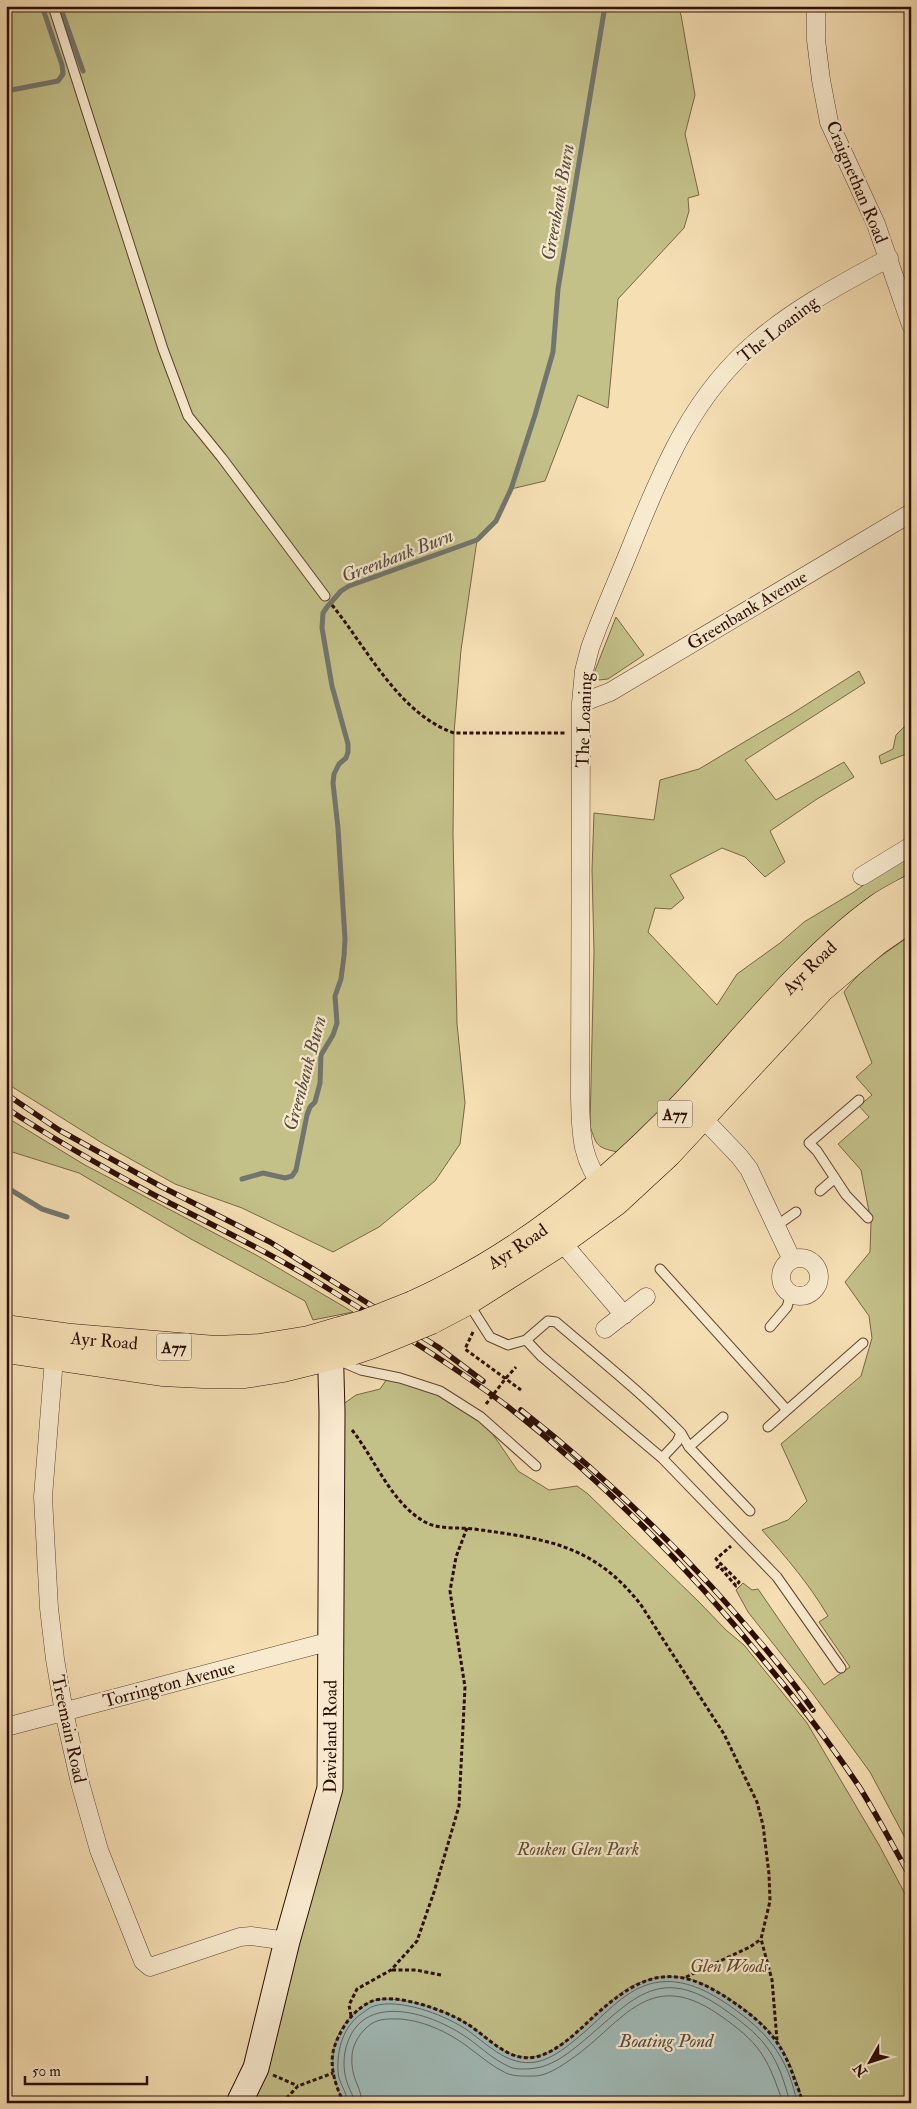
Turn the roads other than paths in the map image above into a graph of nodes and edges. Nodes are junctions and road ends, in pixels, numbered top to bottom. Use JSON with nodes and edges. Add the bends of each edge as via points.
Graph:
{"nodes":[{"id":1,"x":53,"y":6,"type":"edge"},
{"id":2,"x":816,"y":6,"type":"edge"},
{"id":3,"x":889,"y":258,"type":"junction"},
{"id":4,"x":911,"y":325,"type":"edge"},
{"id":5,"x":911,"y":513,"type":"edge"},
{"id":6,"x":325,"y":596,"type":"dead end"},
{"id":7,"x":581,"y":703,"type":"junction"},
{"id":8,"x":911,"y":846,"type":"edge"},
{"id":9,"x":862,"y":876,"type":"dead end"},
{"id":10,"x":911,"y":889,"type":"edge"},
{"id":11,"x":911,"y":917,"type":"edge"},
{"id":12,"x":859,"y":1100,"type":"dead end"},
{"id":13,"x":694,"y":1109,"type":"junction"},
{"id":14,"x":835,"y":1178,"type":"junction"},
{"id":15,"x":820,"y":1191,"type":"dead end"},
{"id":16,"x":608,"y":1193,"type":"junction"},
{"id":17,"x":796,"y":1212,"type":"dead end"},
{"id":18,"x":868,"y":1218,"type":"dead end"},
{"id":19,"x":776,"y":1226,"type":"junction"},
{"id":20,"x":554,"y":1234,"type":"junction"},
{"id":21,"x":792,"y":1260,"type":"junction"},
{"id":22,"x":660,"y":1269,"type":"dead end"},
{"id":23,"x":463,"y":1292,"type":"junction"},
{"id":24,"x":791,"y":1293,"type":"junction"},
{"id":25,"x":646,"y":1297,"type":"dead end"},
{"id":26,"x":624,"y":1315,"type":"junction"},
{"id":27,"x":770,"y":1327,"type":"dead end"},
{"id":28,"x":6,"y":1329,"type":"edge"},
{"id":29,"x":605,"y":1330,"type":"dead end"},
{"id":30,"x":526,"y":1340,"type":"junction"},
{"id":31,"x":338,"y":1343,"type":"junction"},
{"id":32,"x":863,"y":1343,"type":"dead end"},
{"id":33,"x":55,"y":1346,"type":"junction"},
{"id":34,"x":6,"y":1349,"type":"edge"},
{"id":35,"x":786,"y":1409,"type":"junction"},
{"id":36,"x":723,"y":1417,"type":"dead end"},
{"id":37,"x":768,"y":1427,"type":"dead end"},
{"id":38,"x":681,"y":1433,"type":"junction"},
{"id":39,"x":689,"y":1447,"type":"junction"},
{"id":40,"x":662,"y":1458,"type":"junction"},
{"id":41,"x":536,"y":1466,"type":"dead end"},
{"id":42,"x":750,"y":1511,"type":"dead end"},
{"id":43,"x":331,"y":1641,"type":"junction"},
{"id":44,"x":840,"y":1668,"type":"dead end"},
{"id":45,"x":64,"y":1712,"type":"junction"},
{"id":46,"x":6,"y":1727,"type":"edge"},
{"id":47,"x":287,"y":1942,"type":"junction"},
{"id":48,"x":239,"y":2103,"type":"edge"}],
"edges":[{"from":1,"to":6,"type":"lane","via":[[188,416]]},
{"from":2,"to":3,"type":"street","name":"Craignethan Road","via":[[816,40],[829,122]]},
{"from":3,"to":4,"type":"street","name":"Craignethan Road"},
{"from":3,"to":7,"type":"street","name":"The Loaning","via":[[794,312],[756,341],[706,396],[670,453],[653,491],[590,648]]},
{"from":5,"to":7,"type":"street","name":"Greenbank Avenue","via":[[610,692]]},
{"from":7,"to":16,"type":"street","name":"The Loaning","via":[[581,1133],[585,1155]]},
{"from":8,"to":9,"type":"street"},
{"from":10,"to":13,"type":"main road","name":"Ayr Road","number":"A77","via":[[878,908],[813,964]]},
{"from":11,"to":13,"type":"main road","name":"Ayr Road","number":"A77","via":[[875,942],[821,988]]},
{"from":12,"to":14,"type":"lane","via":[[809,1143]]},
{"from":13,"to":16,"type":"main road","name":"Ayr Road","number":"A77"},
{"from":13,"to":19,"type":"street","via":[[749,1169]]},
{"from":14,"to":15,"type":"lane"},
{"from":14,"to":18,"type":"lane"},
{"from":16,"to":20,"type":"main road","name":"Ayr Road","number":"A77"},
{"from":17,"to":19,"type":"lane"},
{"from":19,"to":21,"type":"street"},
{"from":20,"to":23,"type":"main road","name":"Ayr Road","number":"A77"},
{"from":20,"to":26,"type":"street"},
{"from":21,"to":24,"type":"street","via":[[781,1276]]},
{"from":21,"to":24,"type":"street","via":[[806,1259],[819,1274],[811,1293],[804,1296]]},
{"from":22,"to":35,"type":"lane","via":[[742,1352]]},
{"from":23,"to":30,"type":"lane","via":[[490,1336],[508,1345]]},
{"from":23,"to":31,"type":"main road","name":"Ayr Road","number":"A77","bridge":true,"via":[[422,1312],[365,1324]]},
{"from":24,"to":27,"type":"lane","via":[[788,1307]]},
{"from":25,"to":26,"type":"street"},
{"from":26,"to":29,"type":"street"},
{"from":28,"to":33,"type":"main road","name":"Ayr Road","number":"A77"},
{"from":30,"to":38,"type":"lane","via":[[548,1321],[556,1322]]},
{"from":30,"to":40,"type":"lane"},
{"from":31,"to":33,"type":"main road","name":"Ayr Road","number":"A77","via":[[309,1340],[164,1359]]},
{"from":31,"to":41,"type":"lane","via":[[361,1370],[440,1391],[481,1417]]},
{"from":31,"to":43,"type":"street","name":"Davieland Road","via":[[332,1412]]},
{"from":32,"to":35,"type":"lane"},
{"from":33,"to":34,"type":"main road","name":"Ayr Road","number":"A77"},
{"from":33,"to":45,"type":"street","name":"Treemain Road","via":[[43,1497],[48,1608]]},
{"from":35,"to":37,"type":"lane"},
{"from":36,"to":39,"type":"lane"},
{"from":38,"to":39,"type":"lane"},
{"from":38,"to":40,"type":"lane"},
{"from":39,"to":42,"type":"lane"},
{"from":40,"to":44,"type":"lane","via":[[777,1577]]},
{"from":43,"to":45,"type":"street","name":"Torrington Avenue"},
{"from":43,"to":47,"type":"street","name":"Davieland Road","via":[[330,1788]]},
{"from":45,"to":46,"type":"street","name":"Torrington Avenue"},
{"from":45,"to":47,"type":"street","name":"Treemain Road","via":[[99,1850],[143,1961],[150,1967],[240,1937]]},
{"from":47,"to":48,"type":"street","name":"Davieland Road","via":[[256,2068]]}]}
